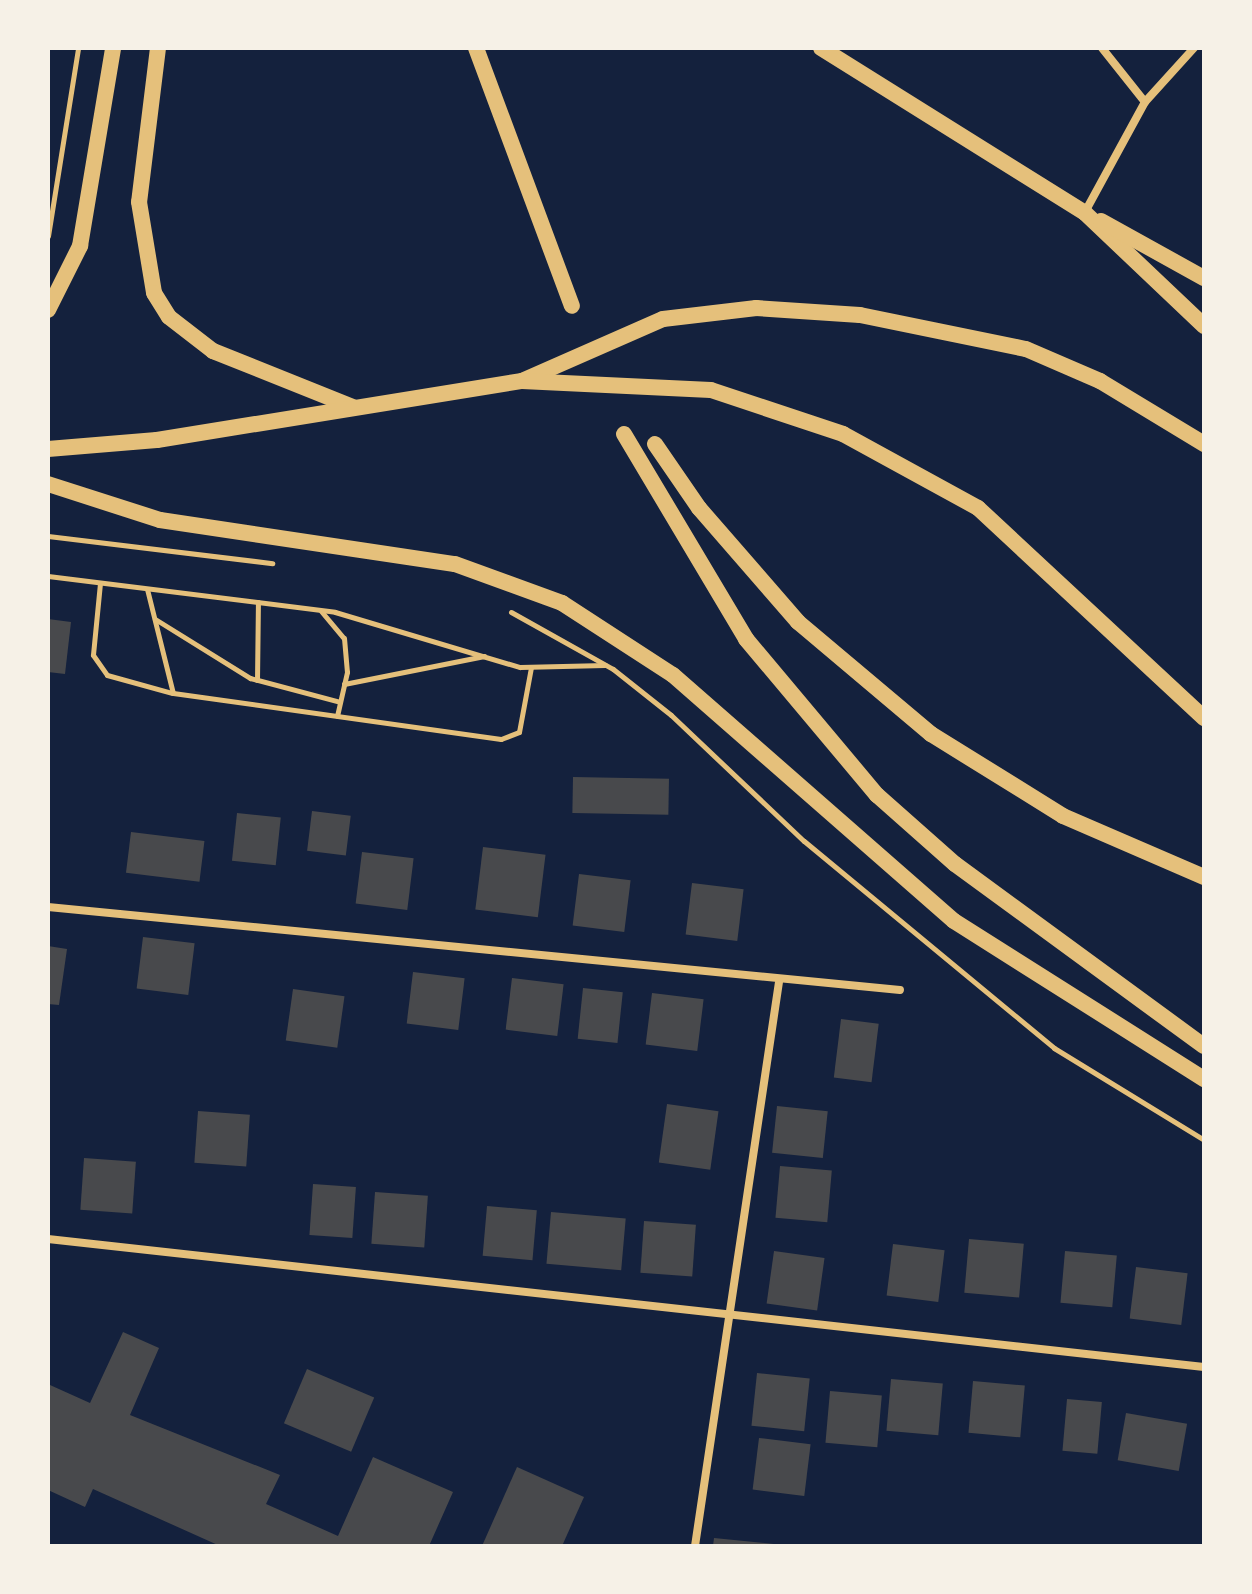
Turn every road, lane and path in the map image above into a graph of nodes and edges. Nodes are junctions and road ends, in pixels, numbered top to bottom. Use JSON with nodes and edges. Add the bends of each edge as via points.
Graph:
{"nodes":[{"id":1,"x":78,"y":48,"type":"edge"},
{"id":2,"x":113,"y":48,"type":"edge"},
{"id":3,"x":158,"y":48,"type":"edge"},
{"id":4,"x":476,"y":48,"type":"edge"},
{"id":5,"x":821,"y":48,"type":"edge"},
{"id":6,"x":1102,"y":48,"type":"edge"},
{"id":7,"x":1194,"y":48,"type":"edge"},
{"id":8,"x":1145,"y":102,"type":"junction"},
{"id":9,"x":1085,"y":213,"type":"junction"},
{"id":10,"x":48,"y":236,"type":"edge"},
{"id":11,"x":1204,"y":278,"type":"edge"},
{"id":12,"x":572,"y":306,"type":"dead end"},
{"id":13,"x":48,"y":310,"type":"edge"},
{"id":14,"x":1204,"y":326,"type":"edge"},
{"id":15,"x":522,"y":381,"type":"junction"},
{"id":16,"x":355,"y":407,"type":"junction"},
{"id":17,"x":624,"y":434,"type":"dead end"},
{"id":18,"x":655,"y":444,"type":"dead end"},
{"id":19,"x":1204,"y":444,"type":"edge"},
{"id":20,"x":48,"y":449,"type":"edge"},
{"id":21,"x":48,"y":484,"type":"edge"},
{"id":22,"x":48,"y":536,"type":"edge"},
{"id":23,"x":283,"y":564,"type":"dead end"},
{"id":24,"x":48,"y":576,"type":"edge"},
{"id":25,"x":100,"y":583,"type":"junction"},
{"id":26,"x":147,"y":589,"type":"junction"},
{"id":27,"x":258,"y":602,"type":"junction"},
{"id":28,"x":505,"y":609,"type":"dead end"},
{"id":29,"x":320,"y":610,"type":"junction"},
{"id":30,"x":155,"y":619,"type":"junction"},
{"id":31,"x":488,"y":656,"type":"junction"},
{"id":32,"x":606,"y":665,"type":"junction"},
{"id":33,"x":531,"y":667,"type":"junction"},
{"id":34,"x":257,"y":680,"type":"junction"},
{"id":35,"x":344,"y":684,"type":"junction"},
{"id":36,"x":173,"y":693,"type":"junction"},
{"id":37,"x":340,"y":702,"type":"junction"},
{"id":38,"x":337,"y":716,"type":"junction"},
{"id":39,"x":1204,"y":718,"type":"edge"},
{"id":40,"x":1204,"y":877,"type":"edge"},
{"id":41,"x":48,"y":907,"type":"edge"},
{"id":42,"x":779,"y":982,"type":"junction"},
{"id":43,"x":900,"y":990,"type":"dead end"},
{"id":44,"x":1204,"y":1046,"type":"edge"},
{"id":45,"x":1204,"y":1079,"type":"edge"},
{"id":46,"x":1204,"y":1140,"type":"edge"},
{"id":47,"x":48,"y":1239,"type":"edge"},
{"id":48,"x":733,"y":1320,"type":"junction"},
{"id":49,"x":1204,"y":1367,"type":"edge"},
{"id":50,"x":695,"y":1546,"type":"edge"}],
"edges":[{"from":1,"to":10,"type":"path"},
{"from":2,"to":13,"type":"main road","via":[[80,246]]},
{"from":3,"to":16,"type":"main road","via":[[139,202],[154,293],[169,317],[213,351]]},
{"from":4,"to":12,"type":"main road"},
{"from":5,"to":9,"type":"main road"},
{"from":6,"to":8,"type":"street"},
{"from":7,"to":8,"type":"street"},
{"from":8,"to":9,"type":"street"},
{"from":9,"to":11,"type":"main road"},
{"from":9,"to":14,"type":"main road"},
{"from":15,"to":16,"type":"main road"},
{"from":15,"to":19,"type":"main road","via":[[663,319],[756,308],[860,315],[1026,349],[1100,381]]},
{"from":15,"to":39,"type":"main road","via":[[711,390],[843,434],[978,508]]},
{"from":16,"to":20,"type":"main road"},
{"from":17,"to":44,"type":"main road","via":[[746,639],[877,795],[955,864]]},
{"from":18,"to":40,"type":"main road","via":[[699,508],[798,622],[931,734],[1063,816]]},
{"from":21,"to":45,"type":"main road","via":[[160,520],[455,564],[562,603],[673,675],[831,820],[966,929]]},
{"from":22,"to":23,"type":"path"},
{"from":24,"to":25,"type":"path"},
{"from":25,"to":26,"type":"path"},
{"from":25,"to":36,"type":"path","via":[[93,655],[107,675]]},
{"from":26,"to":27,"type":"path"},
{"from":26,"to":30,"type":"path"},
{"from":27,"to":29,"type":"path"},
{"from":27,"to":34,"type":"path"},
{"from":28,"to":32,"type":"path"},
{"from":29,"to":31,"type":"path"},
{"from":29,"to":35,"type":"path","via":[[344,638]]},
{"from":30,"to":34,"type":"path"},
{"from":30,"to":36,"type":"path"},
{"from":31,"to":33,"type":"path"},
{"from":31,"to":35,"type":"path"},
{"from":32,"to":33,"type":"path"},
{"from":32,"to":46,"type":"path","via":[[671,715],[948,966],[1054,1048]]},
{"from":33,"to":38,"type":"path","via":[[519,732],[501,739]]},
{"from":34,"to":37,"type":"path"},
{"from":35,"to":37,"type":"path"},
{"from":36,"to":38,"type":"path"},
{"from":37,"to":38,"type":"path"},
{"from":41,"to":42,"type":"street"},
{"from":42,"to":43,"type":"street"},
{"from":42,"to":48,"type":"street"},
{"from":47,"to":48,"type":"street"},
{"from":48,"to":49,"type":"street"},
{"from":48,"to":50,"type":"street"}]}
